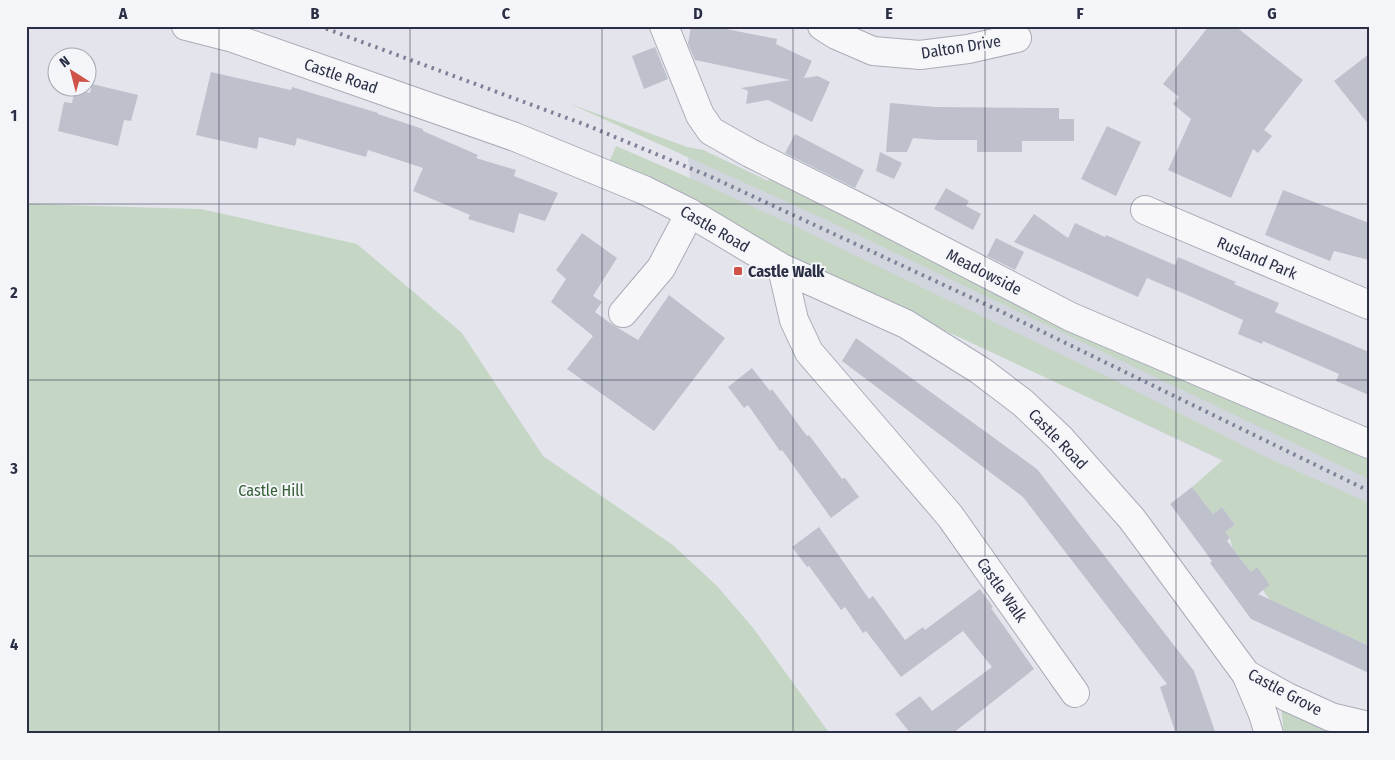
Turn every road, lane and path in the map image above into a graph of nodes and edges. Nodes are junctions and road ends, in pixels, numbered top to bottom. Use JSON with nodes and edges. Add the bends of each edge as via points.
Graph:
{"nodes":[{"id":1,"x":186,"y":26,"type":"edge"},
{"id":2,"x":664,"y":26,"type":"edge"},
{"id":3,"x":822,"y":26,"type":"edge"},
{"id":4,"x":1017,"y":38,"type":"dead end"},
{"id":5,"x":1145,"y":210,"type":"dead end"},
{"id":6,"x":690,"y":213,"type":"junction"},
{"id":7,"x":782,"y":268,"type":"junction"},
{"id":8,"x":1369,"y":305,"type":"edge"},
{"id":9,"x":623,"y":313,"type":"dead end"},
{"id":10,"x":1369,"y":444,"type":"edge"},
{"id":11,"x":1198,"y":611,"type":"joint"},
{"id":12,"x":1246,"y":674,"type":"junction"},
{"id":13,"x":1075,"y":693,"type":"dead end"},
{"id":14,"x":1369,"y":726,"type":"edge"},
{"id":15,"x":1269,"y":734,"type":"edge"}],
"edges":[{"from":1,"to":6,"type":"street","name":"Castle Road","via":[[233,38],[515,136],[644,190]]},
{"from":2,"to":10,"type":"street","name":"Meadowside","via":[[700,114],[711,130],[719,135],[1071,317]]},
{"from":3,"to":4,"type":"street","name":"Dalton Drive","via":[[836,36],[873,51],[920,55],[968,50]]},
{"from":5,"to":8,"type":"street","name":"Rusland Park"},
{"from":6,"to":7,"type":"street","name":"Castle Road"},
{"from":6,"to":9,"type":"street","via":[[661,268]]},
{"from":7,"to":11,"type":"street","name":"Castle Road","via":[[906,324],[981,371],[1023,404],[1062,439],[1132,520]]},
{"from":7,"to":13,"type":"street","name":"Castle Walk","via":[[794,320],[809,352],[950,516]]},
{"from":11,"to":12,"type":"street","name":"Castle Grove"},
{"from":12,"to":14,"type":"street","name":"Castle Grove","via":[[1331,717]]},
{"from":12,"to":15,"type":"street"}]}
